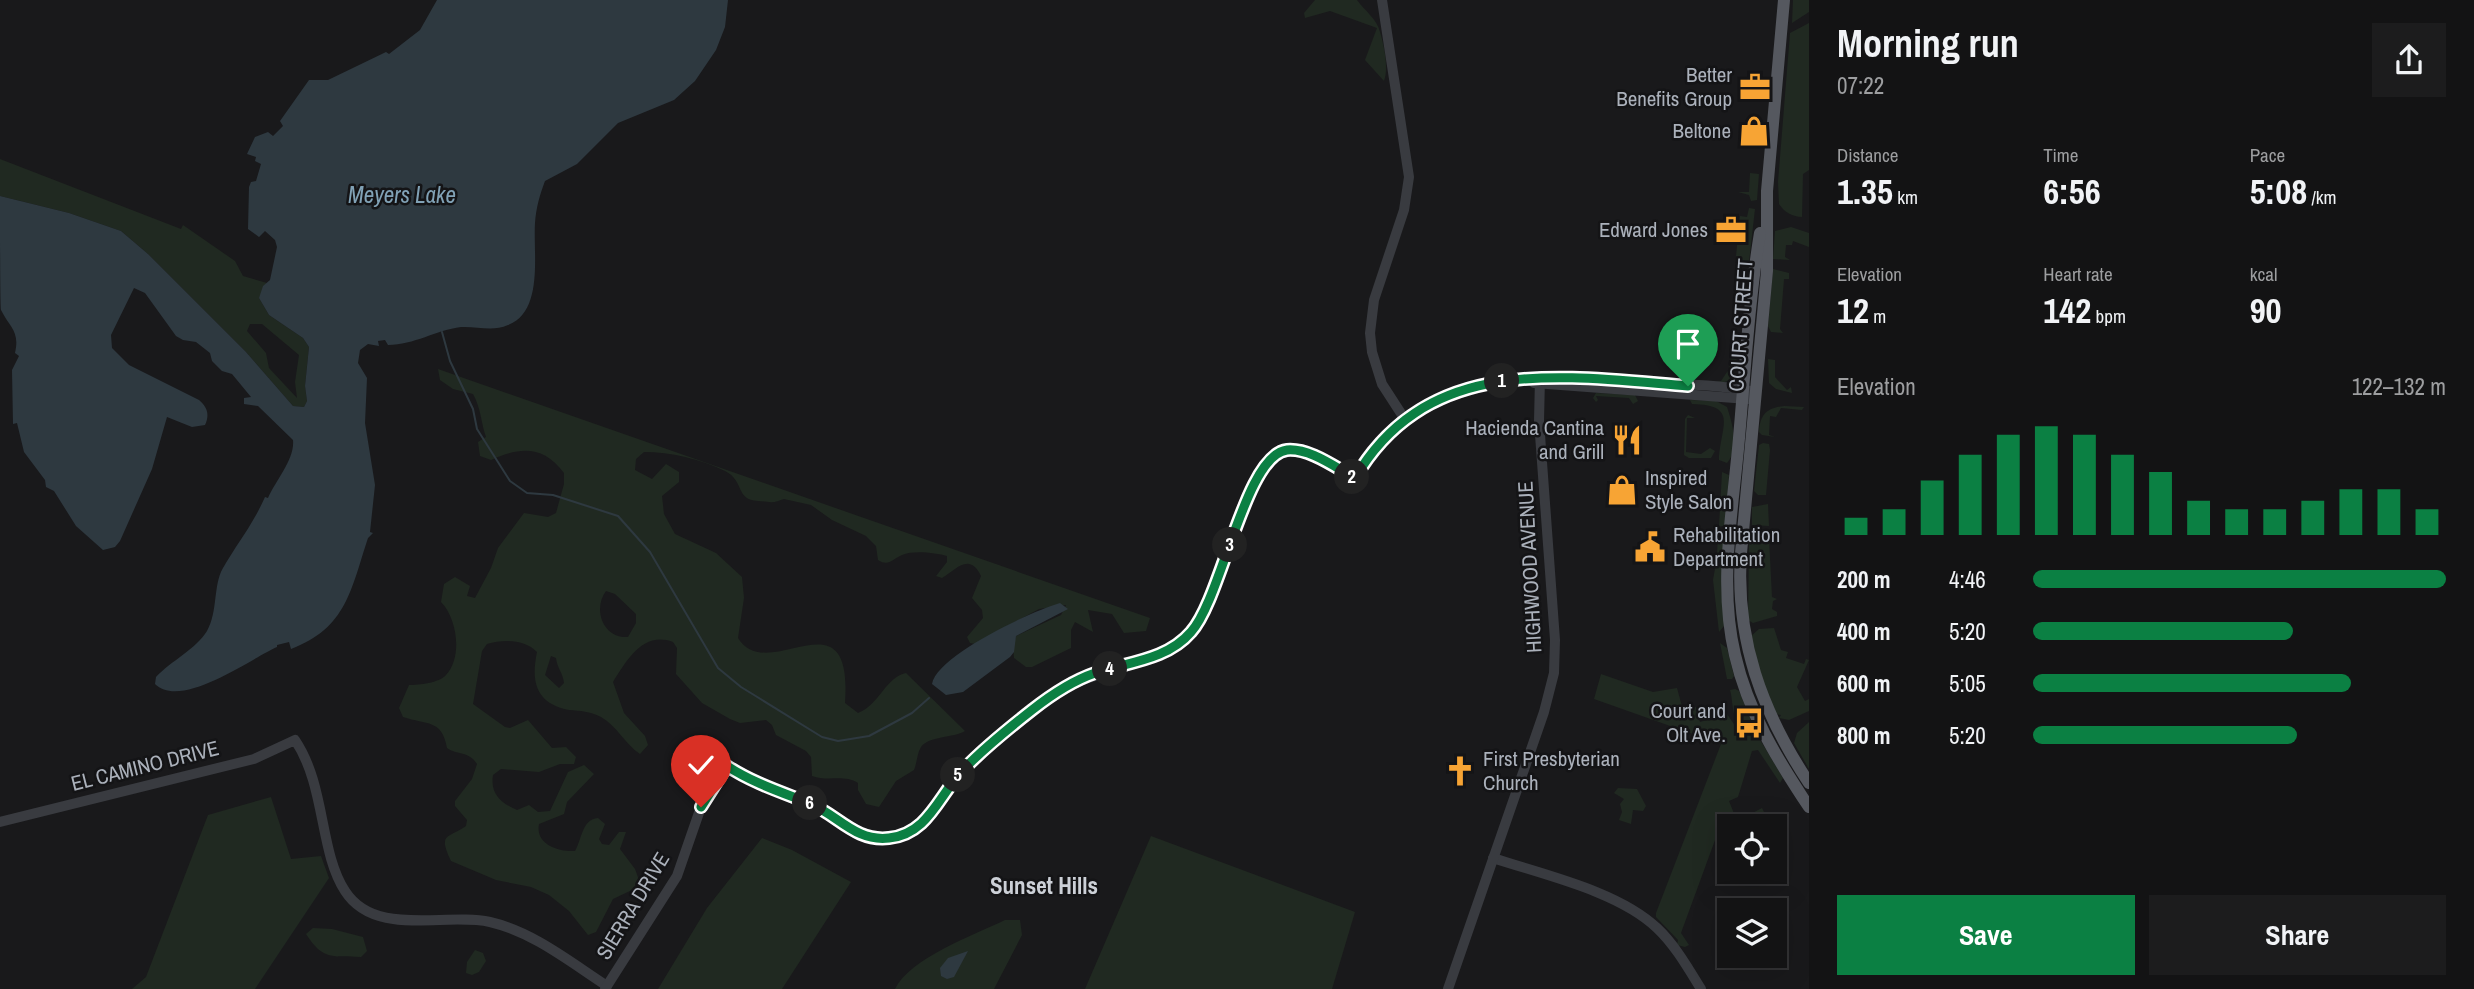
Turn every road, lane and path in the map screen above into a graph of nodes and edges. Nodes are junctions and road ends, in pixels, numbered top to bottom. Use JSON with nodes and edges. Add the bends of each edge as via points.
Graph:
{"nodes":[{"id":1,"x":1382,"y":0,"type":"edge"},
{"id":2,"x":1784,"y":0,"type":"edge"},
{"id":3,"x":1767,"y":191,"type":"junction"},
{"id":4,"x":1540,"y":381,"type":"junction"},
{"id":5,"x":1746,"y":395,"type":"junction"},
{"id":6,"x":1404,"y":418,"type":"junction"},
{"id":7,"x":1809,"y":783,"type":"edge"},
{"id":8,"x":1809,"y":807,"type":"edge"},
{"id":9,"x":0,"y":822,"type":"edge"},
{"id":10,"x":1493,"y":858,"type":"junction"},
{"id":11,"x":606,"y":988,"type":"edge"},
{"id":12,"x":1448,"y":989,"type":"edge"},
{"id":13,"x":1701,"y":989,"type":"edge"}],
"edges":[{"from":1,"to":6,"type":"street","via":[[1409,177],[1406,204],[1374,300],[1370,333],[1382,384]]},
{"from":2,"to":3,"type":"main road","name":"COURT STREET"},
{"from":3,"to":5,"type":"main road","name":"COURT STREET","via":[[1755,269]]},
{"from":3,"to":7,"type":"main road","name":"COURT STREET","via":[[1767,271],[1740,598],[1747,648],[1763,701]]},
{"from":4,"to":5,"type":"street"},
{"from":4,"to":6,"type":"street","via":[[1502,381],[1449,393]]},
{"from":4,"to":10,"type":"street","name":"HIGHWOOD AVENUE","via":[[1555,658],[1544,712]]},
{"from":5,"to":8,"type":"main road","name":"COURT STREET","via":[[1728,569],[1731,633],[1738,670],[1756,718]]},
{"from":6,"to":11,"type":"street","name":"SIERRA DRIVE","via":[[1370,453],[1355,478],[1302,452],[1284,451],[1270,459],[1257,476],[1204,613],[1188,635],[1165,652],[1094,674],[1048,698],[967,766],[926,820],[906,835],[876,839],[855,833],[814,806],[727,766],[701,807],[677,876]]},
{"from":9,"to":11,"type":"street","name":"EL CAMINO DRIVE","via":[[254,759],[295,740],[310,768],[341,884],[361,908],[394,919],[469,919],[506,927],[546,946]]},
{"from":10,"to":12,"type":"street","name":"HIGHWOOD AVENUE"},
{"from":10,"to":13,"type":"street","via":[[1610,899],[1639,914],[1666,937]]}]}
